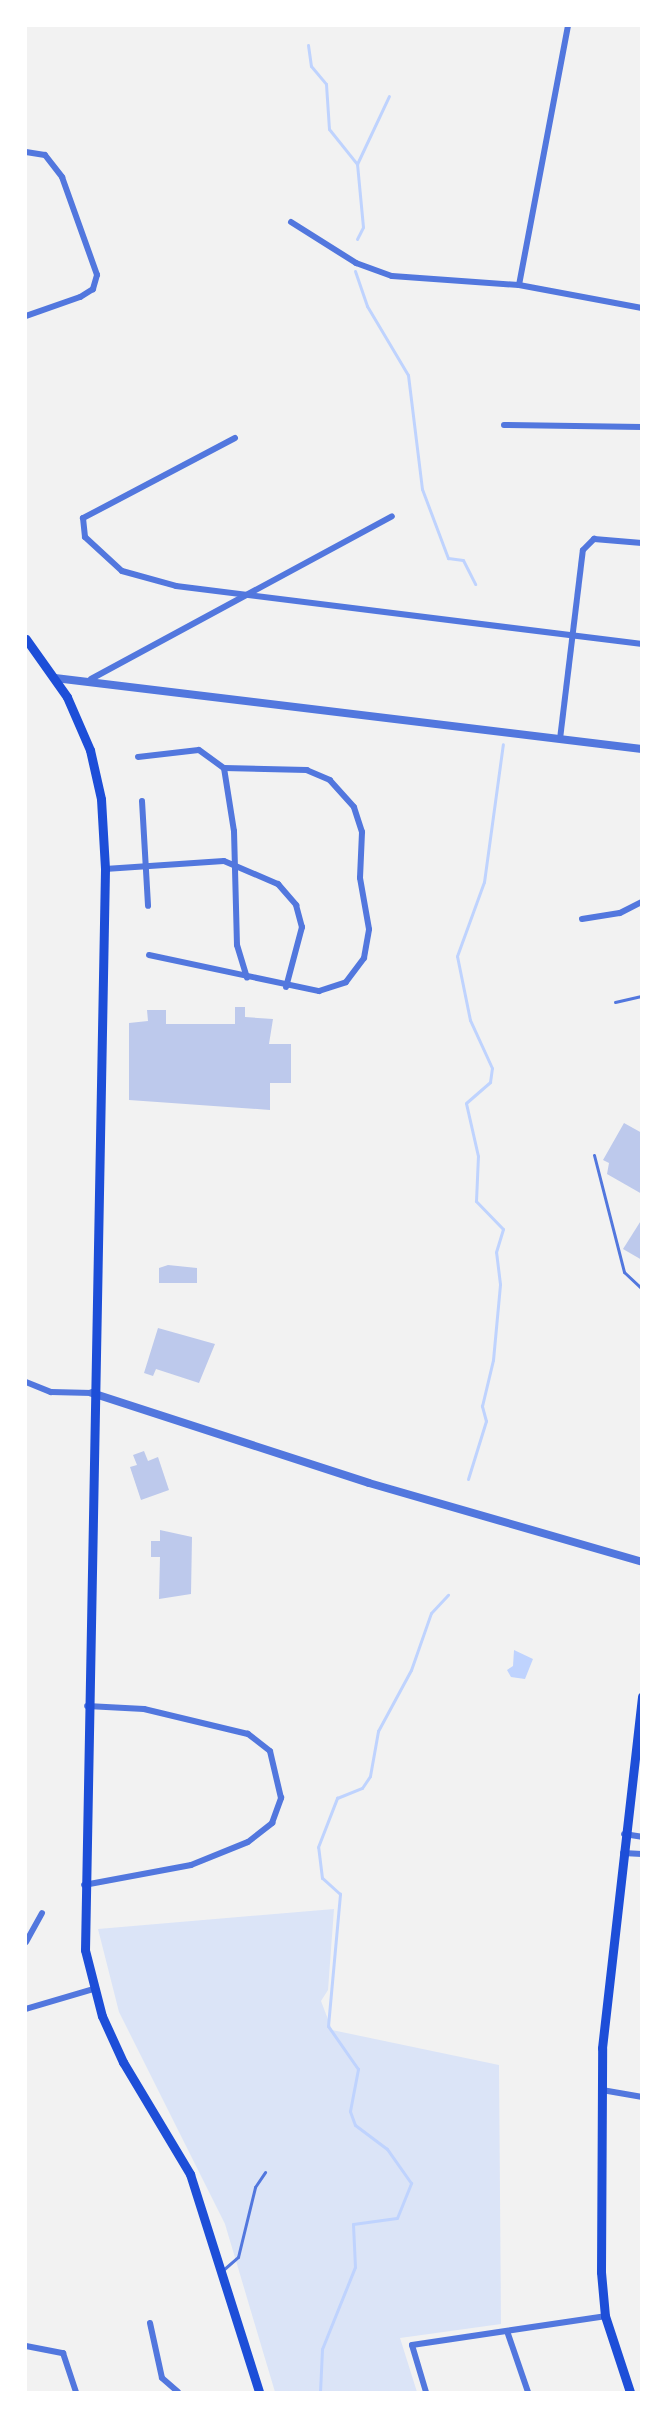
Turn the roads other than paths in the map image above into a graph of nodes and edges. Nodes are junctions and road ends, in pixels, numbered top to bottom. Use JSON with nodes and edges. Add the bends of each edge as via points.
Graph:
{"nodes":[{"id":1,"x":568,"y":26,"type":"edge"},
{"id":2,"x":26,"y":152,"type":"edge"},
{"id":3,"x":291,"y":222,"type":"dead end"},
{"id":4,"x":519,"y":285,"type":"junction"},
{"id":5,"x":642,"y":308,"type":"edge"},
{"id":6,"x":26,"y":316,"type":"edge"},
{"id":7,"x":504,"y":425,"type":"dead end"},
{"id":8,"x":642,"y":428,"type":"edge"},
{"id":9,"x":236,"y":438,"type":"dead end"},
{"id":10,"x":392,"y":516,"type":"dead end"},
{"id":11,"x":642,"y":543,"type":"edge"},
{"id":12,"x":245,"y":596,"type":"junction"},
{"id":13,"x":574,"y":635,"type":"junction"},
{"id":14,"x":26,"y":639,"type":"edge"},
{"id":15,"x":642,"y":644,"type":"edge"},
{"id":16,"x":55,"y":678,"type":"junction"},
{"id":17,"x":91,"y":679,"type":"junction"},
{"id":18,"x":561,"y":739,"type":"junction"},
{"id":19,"x":642,"y":749,"type":"edge"},
{"id":20,"x":138,"y":757,"type":"dead end"},
{"id":21,"x":224,"y":768,"type":"junction"},
{"id":22,"x":142,"y":801,"type":"dead end"},
{"id":23,"x":233,"y":863,"type":"junction"},
{"id":24,"x":147,"y":865,"type":"junction"},
{"id":25,"x":105,"y":868,"type":"junction"},
{"id":26,"x":642,"y":902,"type":"edge"},
{"id":27,"x":148,"y":906,"type":"dead end"},
{"id":28,"x":582,"y":919,"type":"dead end"},
{"id":29,"x":149,"y":956,"type":"dead end"},
{"id":30,"x":247,"y":977,"type":"junction"},
{"id":31,"x":286,"y":987,"type":"junction"},
{"id":32,"x":642,"y":996,"type":"edge"},
{"id":33,"x":615,"y":1002,"type":"dead end"},
{"id":34,"x":594,"y":1155,"type":"dead end"},
{"id":35,"x":642,"y":1289,"type":"edge"},
{"id":36,"x":26,"y":1382,"type":"edge"},
{"id":37,"x":92,"y":1392,"type":"junction"},
{"id":38,"x":642,"y":1562,"type":"edge"},
{"id":39,"x":642,"y":1696,"type":"edge"},
{"id":40,"x":87,"y":1706,"type":"junction"},
{"id":41,"x":624,"y":1834,"type":"junction"},
{"id":42,"x":642,"y":1836,"type":"edge"},
{"id":43,"x":622,"y":1853,"type":"junction"},
{"id":44,"x":642,"y":1854,"type":"edge"},
{"id":45,"x":83,"y":1885,"type":"junction"},
{"id":46,"x":42,"y":1913,"type":"dead end"},
{"id":47,"x":26,"y":1942,"type":"edge"},
{"id":48,"x":93,"y":1989,"type":"junction"},
{"id":49,"x":26,"y":2009,"type":"edge"},
{"id":50,"x":602,"y":2090,"type":"junction"},
{"id":51,"x":642,"y":2097,"type":"edge"},
{"id":52,"x":265,"y":2172,"type":"dead end"},
{"id":53,"x":223,"y":2270,"type":"junction"},
{"id":54,"x":605,"y":2316,"type":"junction"},
{"id":55,"x":150,"y":2323,"type":"dead end"},
{"id":56,"x":507,"y":2331,"type":"junction"},
{"id":57,"x":26,"y":2346,"type":"edge"},
{"id":58,"x":76,"y":2392,"type":"edge"},
{"id":59,"x":178,"y":2392,"type":"edge"},
{"id":60,"x":259,"y":2392,"type":"edge"},
{"id":61,"x":426,"y":2392,"type":"edge"},
{"id":62,"x":528,"y":2392,"type":"edge"},
{"id":63,"x":630,"y":2392,"type":"edge"}],
"edges":[{"from":1,"to":4,"type":"street"},
{"from":2,"to":6,"type":"street","via":[[45,155],[62,177],[97,275],[93,289],[80,297]]},
{"from":3,"to":4,"type":"street","via":[[356,263],[392,276]]},
{"from":4,"to":5,"type":"street"},
{"from":7,"to":8,"type":"street"},
{"from":9,"to":12,"type":"street","via":[[80,522],[85,537],[122,571]]},
{"from":10,"to":12,"type":"street"},
{"from":11,"to":13,"type":"street","via":[[594,539],[583,550]]},
{"from":12,"to":13,"type":"street"},
{"from":12,"to":17,"type":"street"},
{"from":13,"to":15,"type":"street"},
{"from":13,"to":18,"type":"street"},
{"from":14,"to":16,"type":"main road"},
{"from":16,"to":17,"type":"street"},
{"from":16,"to":25,"type":"main road","via":[[80,724],[97,776]]},
{"from":17,"to":18,"type":"street"},
{"from":18,"to":19,"type":"street"},
{"from":20,"to":21,"type":"street","via":[[199,750]]},
{"from":21,"to":23,"type":"street","via":[[233,814]]},
{"from":21,"to":31,"type":"street","via":[[288,768],[321,774],[339,789],[360,822],[360,879],[369,929],[364,958],[337,988]]},
{"from":22,"to":24,"type":"street"},
{"from":23,"to":24,"type":"street"},
{"from":23,"to":30,"type":"street","via":[[237,945]]},
{"from":23,"to":31,"type":"street","via":[[278,884],[296,905],[302,937]]},
{"from":24,"to":25,"type":"street"},
{"from":24,"to":27,"type":"street"},
{"from":25,"to":37,"type":"main road"},
{"from":26,"to":28,"type":"street","via":[[620,913]]},
{"from":29,"to":30,"type":"street"},
{"from":30,"to":31,"type":"street"},
{"from":32,"to":33,"type":"lane"},
{"from":34,"to":35,"type":"lane","via":[[624,1272]]},
{"from":36,"to":37,"type":"street","via":[[51,1392]]},
{"from":37,"to":38,"type":"street","via":[[369,1483]]},
{"from":37,"to":40,"type":"main road"},
{"from":39,"to":41,"type":"main road"},
{"from":40,"to":45,"type":"main road"},
{"from":40,"to":45,"type":"street","via":[[154,1711],[248,1734],[270,1751],[281,1798],[272,1823],[248,1842],[191,1865]]},
{"from":41,"to":42,"type":"street"},
{"from":41,"to":43,"type":"main road"},
{"from":43,"to":44,"type":"street"},
{"from":43,"to":50,"type":"main road","via":[[604,2006]]},
{"from":45,"to":48,"type":"main road","via":[[85,1950]]},
{"from":46,"to":47,"type":"street"},
{"from":48,"to":49,"type":"street"},
{"from":48,"to":53,"type":"main road","via":[[123,2062],[190,2174]]},
{"from":50,"to":51,"type":"street"},
{"from":50,"to":54,"type":"main road"},
{"from":52,"to":53,"type":"lane","via":[[255,2187],[238,2257]]},
{"from":53,"to":60,"type":"main road"},
{"from":54,"to":56,"type":"street"},
{"from":54,"to":63,"type":"main road"},
{"from":55,"to":59,"type":"street","via":[[162,2378]]},
{"from":56,"to":61,"type":"street","via":[[412,2345]]},
{"from":56,"to":62,"type":"street"},
{"from":57,"to":58,"type":"street","via":[[63,2353]]}]}
